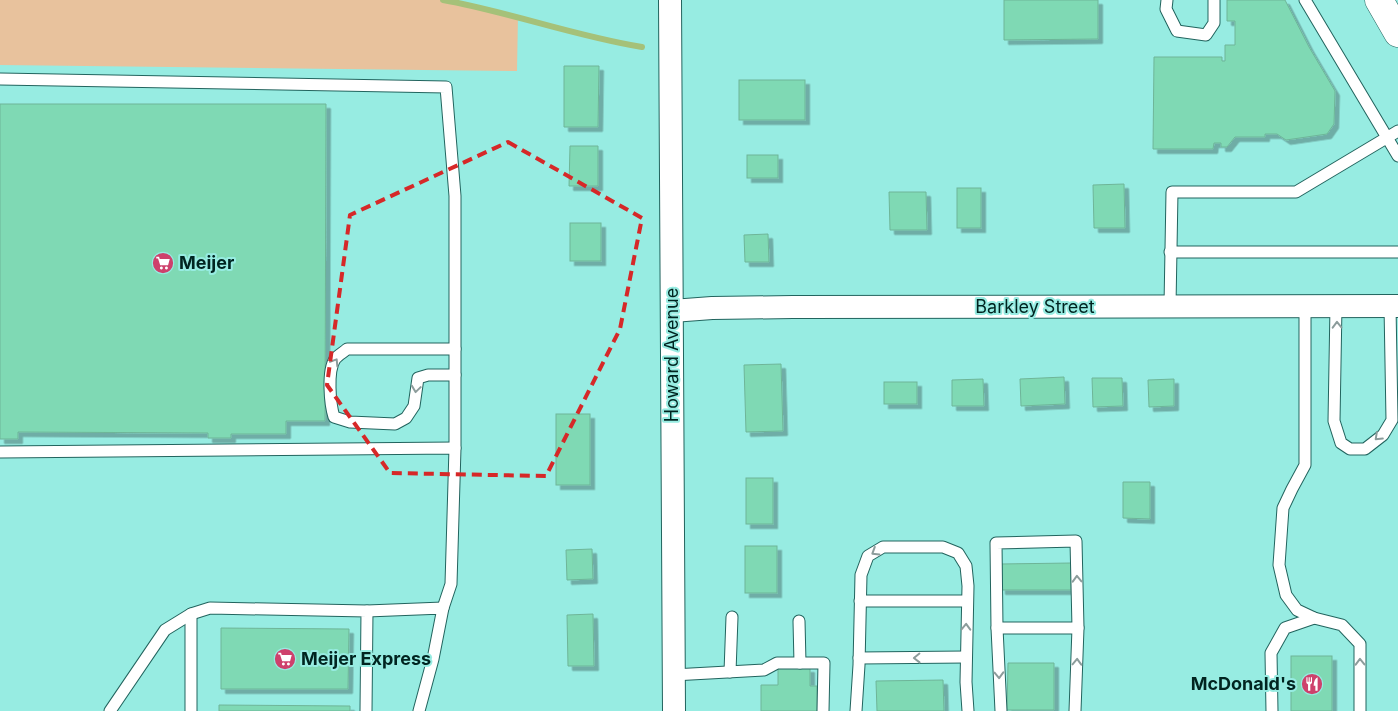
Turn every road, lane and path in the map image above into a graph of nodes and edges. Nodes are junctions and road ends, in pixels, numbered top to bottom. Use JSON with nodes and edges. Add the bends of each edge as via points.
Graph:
{"nodes":[{"id":1,"x":670,"y":0,"type":"edge"},
{"id":2,"x":1167,"y":0,"type":"edge"},
{"id":3,"x":1214,"y":0,"type":"edge"},
{"id":4,"x":1305,"y":0,"type":"edge"},
{"id":5,"x":1379,"y":0,"type":"edge"},
{"id":6,"x":1398,"y":33,"type":"edge"},
{"id":7,"x":0,"y":80,"type":"edge"},
{"id":8,"x":1398,"y":131,"type":"edge"},
{"id":9,"x":1387,"y":138,"type":"junction"},
{"id":10,"x":1398,"y":156,"type":"edge"},
{"id":11,"x":1170,"y":252,"type":"junction"},
{"id":12,"x":1398,"y":252,"type":"edge"},
{"id":13,"x":1170,"y":306,"type":"junction"},
{"id":14,"x":1305,"y":306,"type":"junction"},
{"id":15,"x":1336,"y":306,"type":"junction"},
{"id":16,"x":1394,"y":306,"type":"edge"},
{"id":17,"x":672,"y":311,"type":"junction"},
{"id":18,"x":455,"y":349,"type":"junction"},
{"id":19,"x":455,"y":374,"type":"junction"},
{"id":20,"x":455,"y":448,"type":"junction"},
{"id":21,"x":0,"y":452,"type":"edge"},
{"id":22,"x":860,"y":601,"type":"junction"},
{"id":23,"x":967,"y":601,"type":"junction"},
{"id":24,"x":443,"y":608,"type":"junction"},
{"id":25,"x":367,"y":611,"type":"junction"},
{"id":26,"x":191,"y":614,"type":"junction"},
{"id":27,"x":732,"y":617,"type":"dead end"},
{"id":28,"x":1314,"y":618,"type":"junction"},
{"id":29,"x":799,"y":621,"type":"dead end"},
{"id":30,"x":997,"y":628,"type":"junction"},
{"id":31,"x":1078,"y":628,"type":"junction"},
{"id":32,"x":966,"y":657,"type":"junction"},
{"id":33,"x":859,"y":658,"type":"junction"},
{"id":34,"x":800,"y":663,"type":"junction"},
{"id":35,"x":730,"y":672,"type":"junction"},
{"id":36,"x":673,"y":675,"type":"junction"},
{"id":37,"x":110,"y":711,"type":"edge"},
{"id":38,"x":191,"y":711,"type":"edge"},
{"id":39,"x":366,"y":711,"type":"edge"},
{"id":40,"x":420,"y":711,"type":"edge"},
{"id":41,"x":674,"y":711,"type":"edge"},
{"id":42,"x":823,"y":711,"type":"edge"},
{"id":43,"x":856,"y":711,"type":"edge"},
{"id":44,"x":968,"y":711,"type":"edge"},
{"id":45,"x":1000,"y":711,"type":"edge"},
{"id":46,"x":1075,"y":711,"type":"edge"},
{"id":47,"x":1272,"y":711,"type":"edge"},
{"id":48,"x":1360,"y":711,"type":"edge"}],
"edges":[{"from":1,"to":17,"type":"street","name":"Howard Avenue"},
{"from":2,"to":3,"type":"lane","via":[[1166,8],[1177,31],[1206,35],[1214,23]]},
{"from":4,"to":9,"type":"lane"},
{"from":5,"to":6,"type":"street"},
{"from":7,"to":18,"type":"lane","via":[[446,87],[455,196]]},
{"from":8,"to":9,"type":"lane"},
{"from":9,"to":10,"type":"lane"},
{"from":9,"to":11,"type":"lane","via":[[1296,192],[1172,192]]},
{"from":11,"to":12,"type":"lane"},
{"from":11,"to":13,"type":"lane"},
{"from":13,"to":14,"type":"street","name":"Barkley Street"},
{"from":13,"to":17,"type":"street","name":"Barkley Street","via":[[802,307]]},
{"from":14,"to":15,"type":"street","name":"Barkley Street"},
{"from":14,"to":28,"type":"lane","via":[[1306,465],[1283,508],[1279,565],[1286,595],[1297,610]]},
{"from":15,"to":16,"type":"street","name":"Barkley Street"},
{"from":16,"to":15,"type":"lane","one_way":true,"via":[[1392,420],[1383,434],[1365,449],[1350,449],[1341,443],[1334,422]]},
{"from":17,"to":36,"type":"street","name":"Howard Avenue"},
{"from":18,"to":19,"type":"lane"},
{"from":19,"to":18,"type":"lane","one_way":true,"via":[[418,378],[414,406],[406,418],[395,424],[350,422],[334,417],[330,370],[335,358],[347,349]]},
{"from":19,"to":20,"type":"lane"},
{"from":20,"to":21,"type":"lane"},
{"from":20,"to":24,"type":"lane","via":[[451,584]]},
{"from":22,"to":23,"type":"lane"},
{"from":23,"to":22,"type":"lane","one_way":true,"via":[[966,566],[958,553],[943,547],[883,547],[868,556],[861,575]]},
{"from":22,"to":33,"type":"lane"},
{"from":32,"to":23,"type":"lane","one_way":true},
{"from":24,"to":25,"type":"lane"},
{"from":24,"to":40,"type":"lane"},
{"from":25,"to":26,"type":"lane","via":[[210,608]]},
{"from":25,"to":39,"type":"lane"},
{"from":26,"to":37,"type":"lane","via":[[165,630]]},
{"from":26,"to":38,"type":"lane"},
{"from":27,"to":35,"type":"lane"},
{"from":28,"to":47,"type":"lane","via":[[1285,628],[1272,653]]},
{"from":48,"to":28,"type":"lane","one_way":true,"via":[[1360,644],[1342,625]]},
{"from":29,"to":34,"type":"lane"},
{"from":30,"to":31,"type":"lane"},
{"from":31,"to":30,"type":"lane","one_way":true,"via":[[1076,540],[996,543]]},
{"from":30,"to":45,"type":"lane","one_way":true},
{"from":46,"to":31,"type":"lane","one_way":true},
{"from":32,"to":33,"type":"lane","one_way":true},
{"from":32,"to":44,"type":"lane"},
{"from":33,"to":43,"type":"lane"},
{"from":34,"to":35,"type":"lane","via":[[777,663],[764,670]]},
{"from":34,"to":42,"type":"lane","via":[[824,663]]},
{"from":35,"to":36,"type":"lane"},
{"from":36,"to":41,"type":"street","name":"Howard Avenue"}]}
